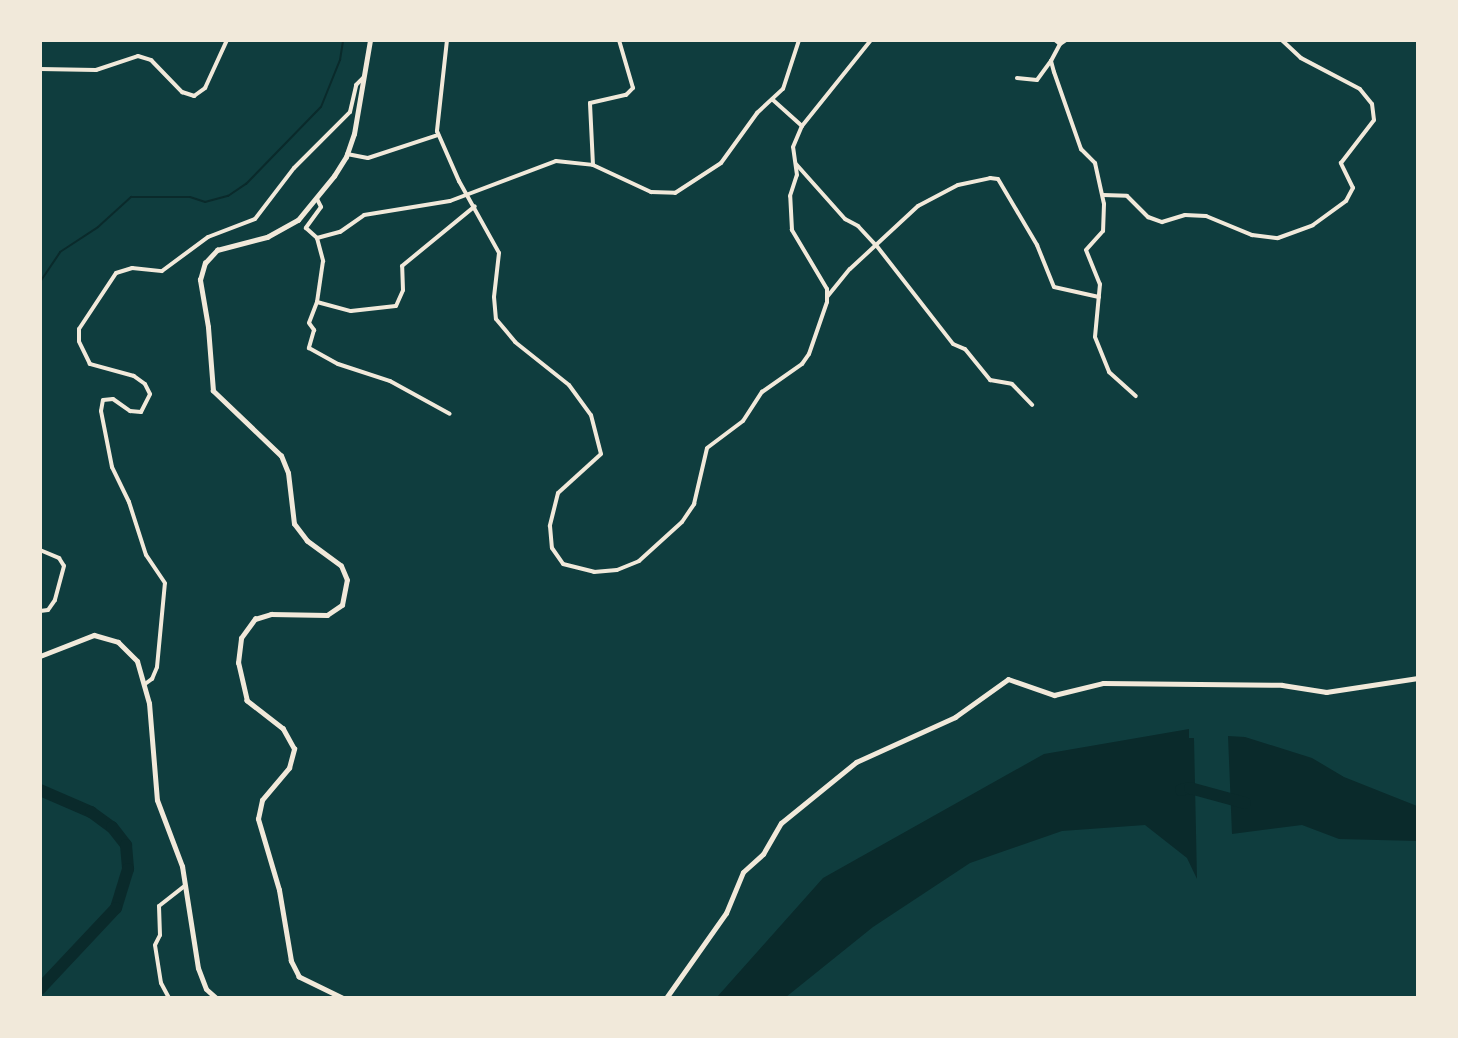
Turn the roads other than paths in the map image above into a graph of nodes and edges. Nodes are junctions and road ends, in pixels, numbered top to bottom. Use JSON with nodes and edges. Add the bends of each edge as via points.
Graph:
{"nodes":[{"id":1,"x":227,"y":40,"type":"edge"},
{"id":2,"x":370,"y":40,"type":"edge"},
{"id":3,"x":447,"y":40,"type":"edge"},
{"id":4,"x":619,"y":40,"type":"edge"},
{"id":5,"x":798,"y":40,"type":"edge"},
{"id":6,"x":872,"y":40,"type":"edge"},
{"id":7,"x":1056,"y":40,"type":"edge"},
{"id":8,"x":1066,"y":40,"type":"edge"},
{"id":9,"x":1282,"y":40,"type":"edge"},
{"id":10,"x":1060,"y":44,"type":"junction"},
{"id":11,"x":1051,"y":61,"type":"junction"},
{"id":12,"x":40,"y":69,"type":"edge"},
{"id":13,"x":363,"y":77,"type":"junction"},
{"id":14,"x":1017,"y":78,"type":"dead end"},
{"id":15,"x":773,"y":100,"type":"junction"},
{"id":16,"x":802,"y":126,"type":"junction"},
{"id":17,"x":438,"y":135,"type":"junction"},
{"id":18,"x":347,"y":154,"type":"junction"},
{"id":19,"x":796,"y":164,"type":"junction"},
{"id":20,"x":593,"y":165,"type":"junction"},
{"id":21,"x":467,"y":193,"type":"junction"},
{"id":22,"x":1103,"y":195,"type":"junction"},
{"id":23,"x":316,"y":200,"type":"junction"},
{"id":24,"x":475,"y":206,"type":"junction"},
{"id":25,"x":317,"y":238,"type":"junction"},
{"id":26,"x":876,"y":244,"type":"junction"},
{"id":27,"x":827,"y":297,"type":"junction"},
{"id":28,"x":1099,"y":297,"type":"junction"},
{"id":29,"x":317,"y":302,"type":"junction"},
{"id":30,"x":1136,"y":396,"type":"dead end"},
{"id":31,"x":1032,"y":405,"type":"dead end"},
{"id":32,"x":450,"y":414,"type":"dead end"},
{"id":33,"x":40,"y":550,"type":"edge"},
{"id":34,"x":40,"y":611,"type":"edge"},
{"id":35,"x":40,"y":656,"type":"edge"},
{"id":36,"x":1418,"y":678,"type":"edge"},
{"id":37,"x":145,"y":684,"type":"junction"},
{"id":38,"x":185,"y":885,"type":"junction"},
{"id":39,"x":170,"y":998,"type":"edge"},
{"id":40,"x":216,"y":998,"type":"edge"},
{"id":41,"x":342,"y":998,"type":"edge"},
{"id":42,"x":666,"y":998,"type":"edge"}],
"edges":[{"from":1,"to":12,"type":"street","via":[[205,88],[194,96],[182,92],[151,60],[138,56],[96,70]]},
{"from":2,"to":13,"type":"street"},
{"from":3,"to":17,"type":"street"},
{"from":4,"to":20,"type":"street","via":[[633,88],[626,95],[590,103]]},
{"from":5,"to":15,"type":"street","via":[[787,82]]},
{"from":6,"to":16,"type":"street"},
{"from":7,"to":10,"type":"street"},
{"from":8,"to":10,"type":"street"},
{"from":9,"to":22,"type":"street","via":[[1301,58],[1360,89],[1372,104],[1374,120],[1341,162],[1354,191],[1346,201],[1313,225],[1278,238],[1252,235],[1206,216],[1185,215],[1162,222],[1148,217],[1128,196]]},
{"from":10,"to":11,"type":"street"},
{"from":11,"to":14,"type":"street","via":[[1037,80]]},
{"from":11,"to":22,"type":"street","via":[[1081,149],[1095,162]]},
{"from":13,"to":18,"type":"street"},
{"from":13,"to":37,"type":"street","via":[[356,85],[350,112],[294,168],[255,219],[208,237],[162,271],[132,268],[116,273],[79,329],[79,341],[90,364],[134,376],[150,394],[141,412],[130,411],[113,399],[103,400],[101,411],[115,473],[132,508],[146,555],[165,583],[157,667]]},
{"from":15,"to":16,"type":"street"},
{"from":15,"to":20,"type":"street","via":[[757,113],[721,163],[675,193],[653,193]]},
{"from":16,"to":19,"type":"street","via":[[793,147]]},
{"from":17,"to":18,"type":"street","via":[[368,158]]},
{"from":17,"to":21,"type":"street"},
{"from":18,"to":23,"type":"street"},
{"from":19,"to":26,"type":"street","via":[[845,219]]},
{"from":19,"to":27,"type":"street","via":[[797,175],[790,196],[792,230],[824,280]]},
{"from":20,"to":21,"type":"street","via":[[566,160],[545,164]]},
{"from":21,"to":24,"type":"street"},
{"from":21,"to":25,"type":"street","via":[[450,201],[364,215],[340,232]]},
{"from":22,"to":28,"type":"street","via":[[1103,231],[1086,250],[1100,284]]},
{"from":23,"to":25,"type":"street","via":[[321,207],[306,228]]},
{"from":23,"to":41,"type":"street","via":[[283,230],[210,255],[200,280],[213,391],[281,456],[288,473],[294,524],[307,541],[341,566],[347,580],[342,604],[327,615],[271,614],[255,619],[241,638],[238,663],[247,701],[283,729],[294,749],[289,768],[262,800],[258,819],[279,890],[291,961],[300,977]]},
{"from":24,"to":27,"type":"street","via":[[501,261],[494,297],[496,319],[515,342],[569,385],[591,415],[601,454],[558,493],[550,515],[556,556],[563,564],[581,570],[607,572],[632,565],[682,522],[694,504],[707,448],[743,421],[762,392],[802,364]]},
{"from":24,"to":29,"type":"street","via":[[402,266],[403,290],[396,306],[351,311]]},
{"from":25,"to":29,"type":"street","via":[[323,261]]},
{"from":26,"to":27,"type":"street"},
{"from":26,"to":28,"type":"street","via":[[935,196],[958,185],[998,179],[1037,245],[1054,287]]},
{"from":26,"to":31,"type":"street","via":[[952,344],[965,349],[990,380],[1012,384]]},
{"from":28,"to":30,"type":"street","via":[[1095,332],[1104,362],[1114,379]]},
{"from":29,"to":32,"type":"street","via":[[309,322],[314,330],[309,348],[338,364],[390,381]]},
{"from":33,"to":34,"type":"street","via":[[59,558],[64,566],[55,600],[48,610]]},
{"from":35,"to":37,"type":"main road","via":[[83,638],[104,635],[126,648],[137,661]]},
{"from":36,"to":42,"type":"main road","via":[[1326,692],[1282,685],[1103,682],[1054,695],[1008,679],[955,717],[866,756],[781,823],[763,854],[743,872],[726,913]]},
{"from":37,"to":38,"type":"main road","via":[[155,745],[157,800]]},
{"from":38,"to":39,"type":"street","via":[[159,906],[160,935],[155,945],[161,983]]},
{"from":38,"to":40,"type":"main road","via":[[198,968],[207,989]]}]}
